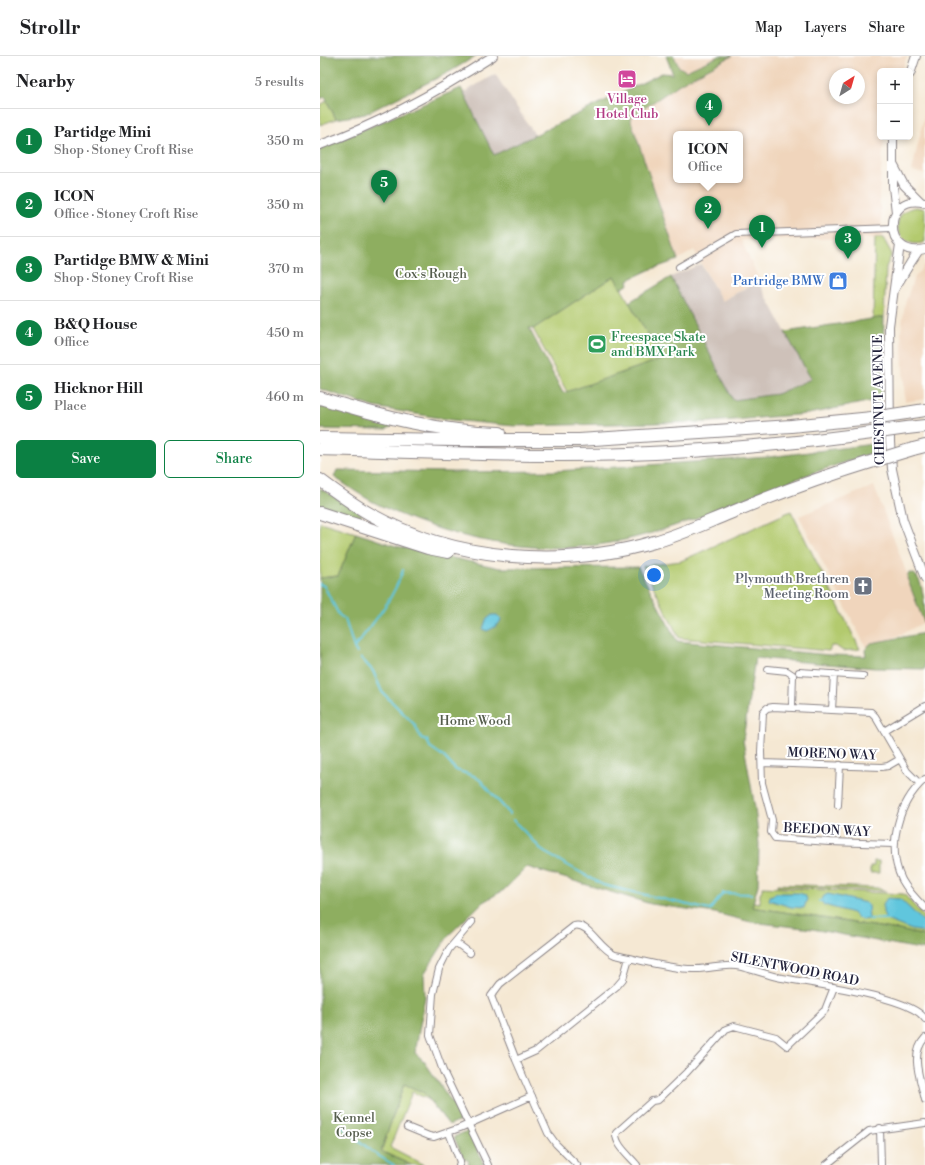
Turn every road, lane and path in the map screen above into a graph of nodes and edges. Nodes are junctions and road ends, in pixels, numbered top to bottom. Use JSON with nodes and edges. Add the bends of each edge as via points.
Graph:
{"nodes":[{"id":1,"x":494,"y":56,"type":"edge"},
{"id":2,"x":916,"y":56,"type":"edge"},
{"id":3,"x":912,"y":68,"type":"edge"},
{"id":4,"x":893,"y":140,"type":"edge"},
{"id":5,"x":320,"y":145,"type":"edge"},
{"id":6,"x":893,"y":164,"type":"junction"},
{"id":7,"x":922,"y":202,"type":"edge"},
{"id":8,"x":896,"y":212,"type":"junction"},
{"id":9,"x":892,"y":228,"type":"junction"},
{"id":10,"x":900,"y":244,"type":"junction"},
{"id":11,"x":922,"y":250,"type":"edge"},
{"id":12,"x":679,"y":267,"type":"dead end"},
{"id":13,"x":894,"y":290,"type":"junction"},
{"id":14,"x":320,"y":398,"type":"edge"},
{"id":15,"x":925,"y":410,"type":"edge"},
{"id":16,"x":925,"y":426,"type":"edge"},
{"id":17,"x":320,"y":438,"type":"edge"},
{"id":18,"x":601,"y":438,"type":"junction"},
{"id":19,"x":925,"y":446,"type":"edge"},
{"id":20,"x":320,"y":449,"type":"edge"},
{"id":21,"x":366,"y":451,"type":"junction"},
{"id":22,"x":320,"y":457,"type":"edge"},
{"id":23,"x":320,"y":480,"type":"edge"},
{"id":24,"x":320,"y":513,"type":"edge"},
{"id":25,"x":499,"y":555,"type":"junction"},
{"id":26,"x":925,"y":578,"type":"edge"},
{"id":27,"x":768,"y":669,"type":"dead end"},
{"id":28,"x":799,"y":672,"type":"dead end"},
{"id":29,"x":834,"y":674,"type":"junction"},
{"id":30,"x":863,"y":676,"type":"dead end"},
{"id":31,"x":925,"y":706,"type":"edge"},
{"id":32,"x":792,"y":707,"type":"junction"},
{"id":33,"x":832,"y":710,"type":"junction"},
{"id":34,"x":884,"y":731,"type":"junction"},
{"id":35,"x":900,"y":759,"type":"junction"},
{"id":36,"x":762,"y":763,"type":"junction"},
{"id":37,"x":840,"y":765,"type":"junction"},
{"id":38,"x":923,"y":781,"type":"edge"},
{"id":39,"x":838,"y":805,"type":"dead end"},
{"id":40,"x":894,"y":844,"type":"junction"},
{"id":41,"x":925,"y":908,"type":"edge"},
{"id":42,"x":472,"y":922,"type":"dead end"},
{"id":43,"x":454,"y":942,"type":"junction"},
{"id":44,"x":470,"y":953,"type":"dead end"},
{"id":45,"x":629,"y":958,"type":"junction"},
{"id":46,"x":834,"y":987,"type":"junction"},
{"id":47,"x":925,"y":1019,"type":"edge"},
{"id":48,"x":925,"y":1038,"type":"edge"},
{"id":49,"x":516,"y":1060,"type":"junction"},
{"id":50,"x":532,"y":1096,"type":"junction"},
{"id":51,"x":925,"y":1100,"type":"edge"},
{"id":52,"x":469,"y":1123,"type":"junction"},
{"id":53,"x":925,"y":1123,"type":"edge"},
{"id":54,"x":407,"y":1127,"type":"dead end"},
{"id":55,"x":880,"y":1128,"type":"junction"},
{"id":56,"x":449,"y":1133,"type":"junction"},
{"id":57,"x":458,"y":1165,"type":"edge"},
{"id":58,"x":488,"y":1165,"type":"edge"},
{"id":59,"x":577,"y":1165,"type":"edge"},
{"id":60,"x":638,"y":1165,"type":"edge"},
{"id":61,"x":826,"y":1165,"type":"edge"},
{"id":62,"x":881,"y":1165,"type":"edge"}],
"edges":[{"from":1,"to":5,"type":"street","via":[[403,109]]},
{"from":2,"to":3,"type":"street"},
{"from":4,"to":6,"type":"street"},
{"from":6,"to":7,"type":"street","via":[[904,184]]},
{"from":6,"to":8,"type":"street"},
{"from":7,"to":8,"type":"street","via":[[906,203]]},
{"from":8,"to":9,"type":"street"},
{"from":9,"to":10,"type":"street"},
{"from":9,"to":12,"type":"street","via":[[736,234]]},
{"from":10,"to":11,"type":"street","via":[[912,250]]},
{"from":10,"to":13,"type":"street","name":"CHESTNUT AVENUE"},
{"from":11,"to":13,"type":"street","name":"CHESTNUT AVENUE","via":[[910,262]]},
{"from":13,"to":26,"type":"street","name":"CHESTNUT AVENUE","via":[[889,326],[892,469],[903,520]]},
{"from":14,"to":18,"type":"highway","via":[[381,417],[437,427],[495,433]]},
{"from":15,"to":18,"type":"highway","bridge":true,"via":[[798,426]]},
{"from":16,"to":21,"type":"highway","bridge":true,"via":[[765,445],[628,454]]},
{"from":17,"to":18,"type":"highway"},
{"from":19,"to":25,"type":"highway","bridge":true,"via":[[836,473],[678,535],[639,547],[565,558]]},
{"from":20,"to":21,"type":"highway"},
{"from":21,"to":22,"type":"highway","via":[[339,457]]},
{"from":23,"to":25,"type":"highway","via":[[363,510],[390,524],[455,547]]},
{"from":24,"to":25,"type":"highway","via":[[428,548],[480,557]]},
{"from":27,"to":32,"type":"street","via":[[787,671],[793,675]]},
{"from":28,"to":29,"type":"street"},
{"from":29,"to":30,"type":"street"},
{"from":29,"to":33,"type":"street"},
{"from":31,"to":34,"type":"street"},
{"from":32,"to":33,"type":"street","name":"BEEDON WAY"},
{"from":32,"to":36,"type":"street","name":"BEEDON WAY","via":[[764,709]]},
{"from":33,"to":34,"type":"street","name":"BEEDON WAY","via":[[871,712]]},
{"from":34,"to":35,"type":"street","name":"BEEDON WAY"},
{"from":35,"to":37,"type":"street","name":"MORENO WAY","via":[[882,767]]},
{"from":35,"to":38,"type":"street","name":"BEEDON WAY","via":[[907,771]]},
{"from":36,"to":37,"type":"street","name":"MORENO WAY"},
{"from":36,"to":40,"type":"street","name":"BEEDON WAY","via":[[762,783],[772,820],[771,832],[775,838]]},
{"from":37,"to":39,"type":"street"},
{"from":38,"to":40,"type":"street","via":[[904,807]]},
{"from":40,"to":41,"type":"street","via":[[902,880]]},
{"from":42,"to":43,"type":"street"},
{"from":43,"to":44,"type":"street"},
{"from":43,"to":52,"type":"street","via":[[437,975],[430,1035],[443,1071]]},
{"from":45,"to":46,"type":"street","name":"SILENTWOOD ROAD","via":[[692,969],[736,966],[776,977]]},
{"from":45,"to":49,"type":"street","via":[[623,979],[617,986],[536,1051]]},
{"from":45,"to":49,"type":"street","name":"SILENTWOOD ROAD","via":[[607,952],[588,930],[578,925],[497,986],[491,998]]},
{"from":46,"to":47,"type":"street","name":"SILENTWOOD ROAD","via":[[896,1002],[922,1014]]},
{"from":46,"to":60,"type":"street","via":[[825,1010],[787,1046],[776,1037],[734,1026],[726,1029],[664,1095],[652,1101],[616,1133],[619,1144]]},
{"from":48,"to":51,"type":"street","via":[[916,1053]]},
{"from":49,"to":50,"type":"street","name":"SILENTWOOD ROAD"},
{"from":50,"to":52,"type":"street"},
{"from":50,"to":59,"type":"street","name":"SILENTWOOD ROAD","via":[[552,1139]]},
{"from":52,"to":56,"type":"street"},
{"from":52,"to":58,"type":"street"},
{"from":53,"to":55,"type":"street"},
{"from":54,"to":56,"type":"street","via":[[431,1137]]},
{"from":55,"to":61,"type":"street","via":[[869,1131]]},
{"from":55,"to":62,"type":"street"},
{"from":56,"to":57,"type":"street","via":[[460,1162]]}]}
